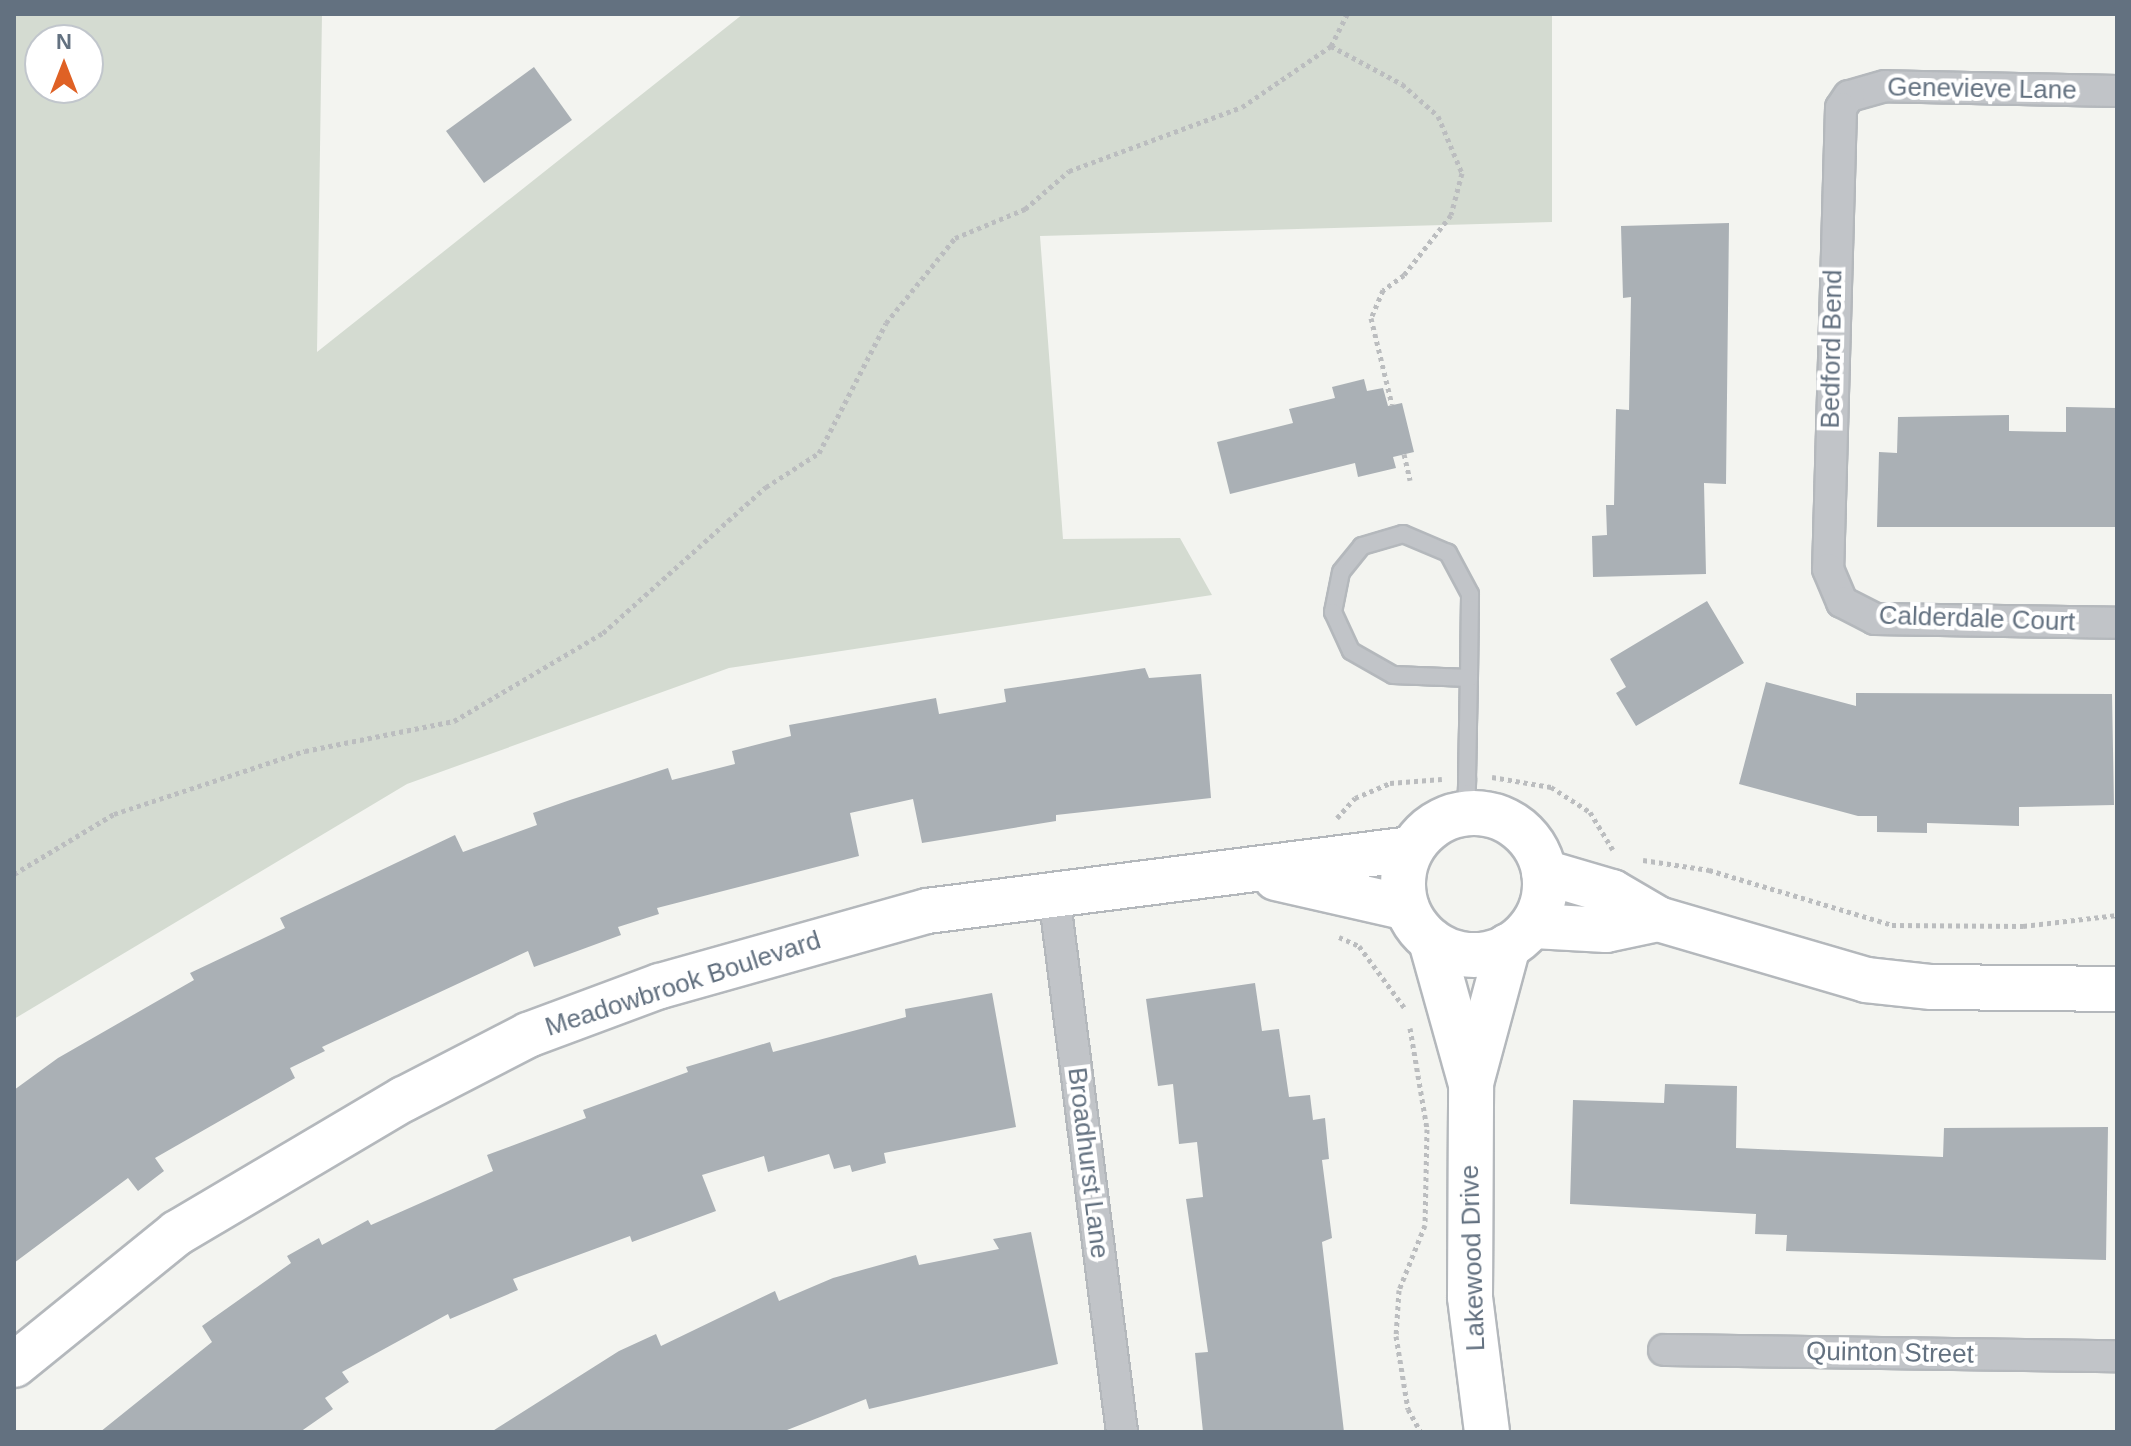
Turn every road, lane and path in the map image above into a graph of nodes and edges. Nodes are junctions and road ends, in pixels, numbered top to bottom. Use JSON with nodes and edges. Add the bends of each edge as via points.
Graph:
{"nodes":[{"id":1,"x":1347,"y":14,"type":"edge"},
{"id":2,"x":1331,"y":46,"type":"junction"},
{"id":3,"x":2117,"y":91,"type":"edge"},
{"id":4,"x":1849,"y":96,"type":"joint"},
{"id":5,"x":1392,"y":405,"type":"dead end"},
{"id":6,"x":1404,"y":454,"type":"dead end"},
{"id":7,"x":1410,"y":480,"type":"dead end"},
{"id":8,"x":1842,"y":602,"type":"joint"},
{"id":9,"x":2117,"y":623,"type":"edge"},
{"id":10,"x":1469,"y":678,"type":"junction"},
{"id":11,"x":1499,"y":777,"type":"dead end"},
{"id":12,"x":1429,"y":779,"type":"dead end"},
{"id":13,"x":1466,"y":814,"type":"junction"},
{"id":14,"x":1334,"y":829,"type":"dead end"},
{"id":15,"x":1411,"y":849,"type":"junction"},
{"id":16,"x":1617,"y":857,"type":"dead end"},
{"id":17,"x":1632,"y":859,"type":"dead end"},
{"id":18,"x":1544,"y":872,"type":"junction"},
{"id":19,"x":1254,"y":873,"type":"junction"},
{"id":20,"x":14,"y":874,"type":"edge"},
{"id":21,"x":1054,"y":894,"type":"junction"},
{"id":22,"x":2117,"y":915,"type":"edge"},
{"id":23,"x":1658,"y":919,"type":"junction"},
{"id":24,"x":1331,"y":922,"type":"dead end"},
{"id":25,"x":1419,"y":925,"type":"junction"},
{"id":26,"x":1521,"y":936,"type":"junction"},
{"id":27,"x":2117,"y":989,"type":"edge"},
{"id":28,"x":1471,"y":1083,"type":"junction"},
{"id":29,"x":1664,"y":1350,"type":"dead end"},
{"id":30,"x":2117,"y":1356,"type":"edge"},
{"id":31,"x":14,"y":1365,"type":"edge"},
{"id":32,"x":1121,"y":1432,"type":"edge"},
{"id":33,"x":1421,"y":1432,"type":"edge"},
{"id":34,"x":1487,"y":1432,"type":"edge"}],
"edges":[{"from":1,"to":2,"type":"path"},
{"from":2,"to":5,"type":"path","via":[[1402,84],[1438,116],[1462,173],[1451,215],[1404,275],[1383,290],[1371,318]]},
{"from":2,"to":20,"type":"path","via":[[1242,107],[1069,171],[1025,209],[955,238],[886,323],[819,453],[766,487],[603,633],[454,721],[305,751],[114,814]]},
{"from":3,"to":4,"type":"street","name":"Genevieve Lane","via":[[1885,86]]},
{"from":4,"to":8,"type":"street","name":"Bedford Bend","via":[[1837,124],[1828,569]]},
{"from":6,"to":7,"type":"path"},
{"from":8,"to":9,"type":"street","name":"Calderdale Court","via":[[1875,619]]},
{"from":10,"to":10,"type":"lane","via":[[1470,594],[1448,553],[1403,534],[1362,546],[1341,572],[1333,612],[1351,651],[1393,675]]},
{"from":10,"to":13,"type":"lane"},
{"from":11,"to":16,"type":"path","via":[[1551,787],[1590,812]]},
{"from":12,"to":14,"type":"path","via":[[1390,783],[1355,798]]},
{"from":13,"to":15,"type":"street","via":[[1440,821]]},
{"from":13,"to":18,"type":"street","via":[[1499,818],[1517,827],[1532,841]]},
{"from":15,"to":19,"type":"street","name":"Meadowbrook Boulevard"},
{"from":15,"to":25,"type":"street","via":[[1404,868]]},
{"from":17,"to":22,"type":"path","via":[[1709,870],[1892,925],[2023,926]]},
{"from":18,"to":23,"type":"street","via":[[1612,892]]},
{"from":18,"to":26,"type":"street","via":[[1544,899]]},
{"from":19,"to":21,"type":"street","name":"Meadowbrook Boulevard"},
{"from":19,"to":25,"type":"street","name":"Meadowbrook Boulevard"},
{"from":21,"to":31,"type":"street","name":"Meadowbrook Boulevard","via":[[927,911],[787,948],[660,986],[528,1035],[404,1099],[177,1233]]},
{"from":21,"to":32,"type":"street","name":"Broadhurst Lane"},
{"from":23,"to":26,"type":"street","via":[[1606,930]]},
{"from":23,"to":27,"type":"street","via":[[1866,980],[1932,987]]},
{"from":24,"to":33,"type":"path","via":[[1337,935],[1359,946],[1390,981],[1408,1014],[1427,1129],[1425,1225],[1399,1290],[1396,1336],[1408,1409]]},
{"from":25,"to":26,"type":"street","via":[[1469,955]]},
{"from":25,"to":28,"type":"street","name":"Lakewood Drive"},
{"from":26,"to":28,"type":"street","name":"Lakewood Drive"},
{"from":28,"to":34,"type":"street","name":"Lakewood Drive","via":[[1470,1297]]},
{"from":29,"to":30,"type":"street","name":"Quinton Street"}]}
